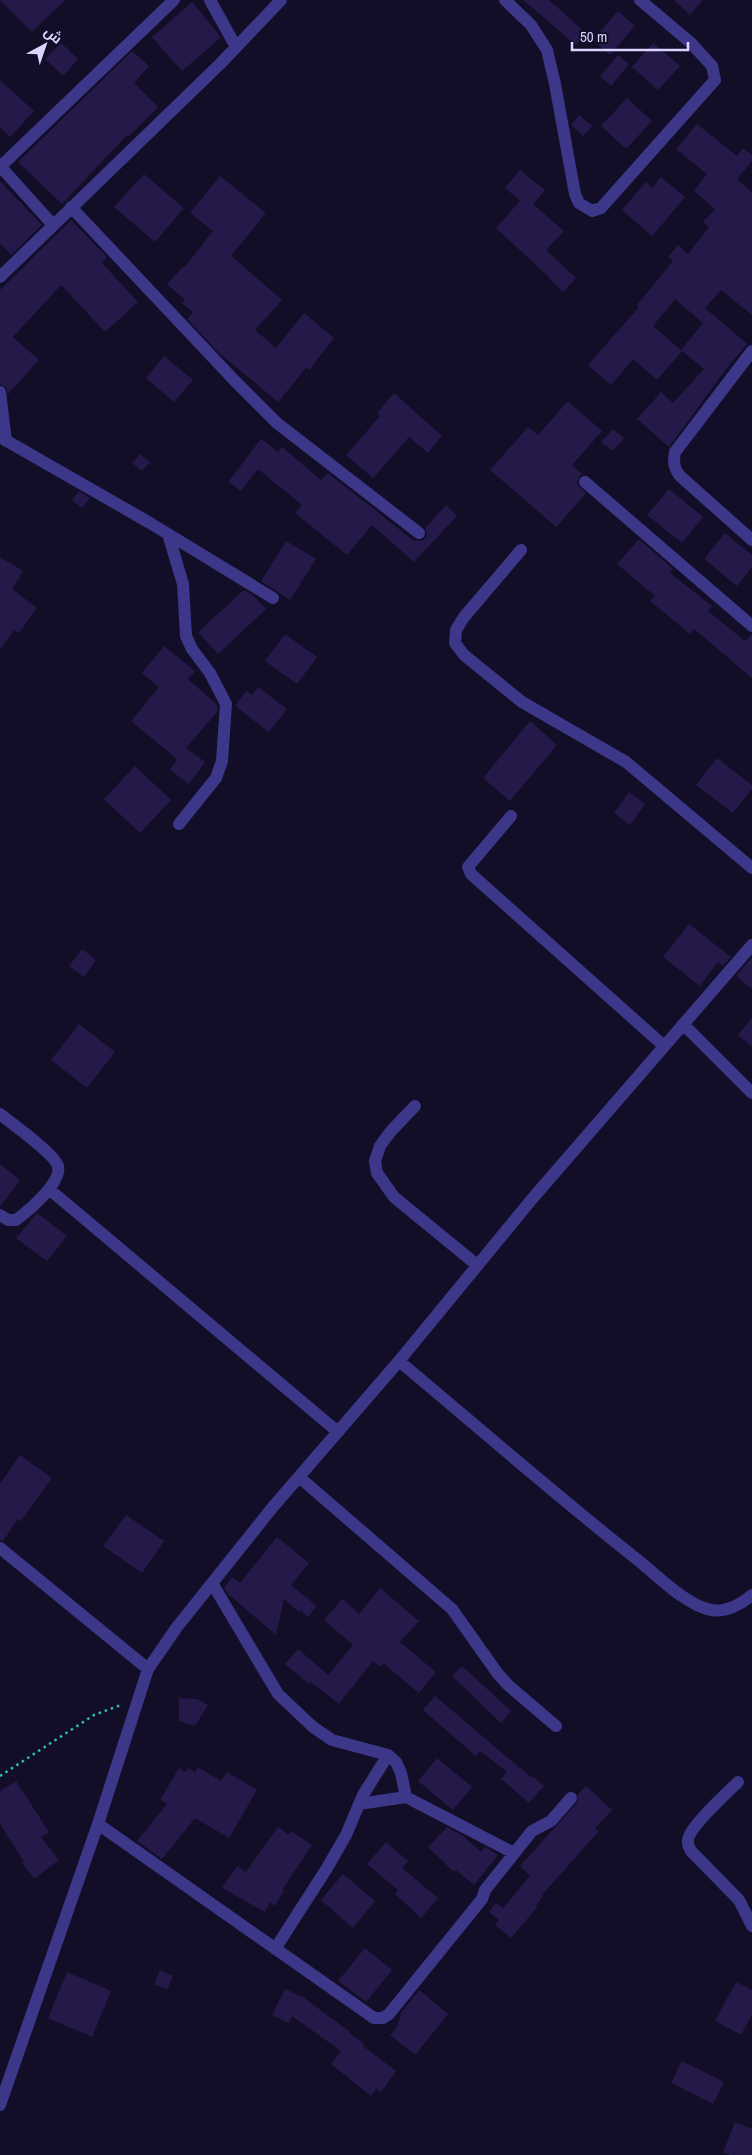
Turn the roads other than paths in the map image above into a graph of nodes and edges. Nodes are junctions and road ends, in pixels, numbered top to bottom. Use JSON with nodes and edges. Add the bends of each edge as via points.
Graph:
{"nodes":[{"id":1,"x":174,"y":0,"type":"edge"},
{"id":2,"x":210,"y":0,"type":"edge"},
{"id":3,"x":281,"y":0,"type":"edge"},
{"id":4,"x":505,"y":0,"type":"edge"},
{"id":5,"x":640,"y":0,"type":"edge"},
{"id":6,"x":236,"y":47,"type":"junction"},
{"id":7,"x":0,"y":166,"type":"edge"},
{"id":8,"x":71,"y":207,"type":"junction"},
{"id":9,"x":53,"y":225,"type":"junction"},
{"id":10,"x":0,"y":277,"type":"edge"},
{"id":11,"x":752,"y":351,"type":"edge"},
{"id":12,"x":0,"y":392,"type":"edge"},
{"id":13,"x":3,"y":439,"type":"edge"},
{"id":14,"x":585,"y":482,"type":"dead end"},
{"id":15,"x":419,"y":533,"type":"dead end"},
{"id":16,"x":168,"y":534,"type":"junction"},
{"id":17,"x":752,"y":540,"type":"edge"},
{"id":18,"x":521,"y":550,"type":"dead end"},
{"id":19,"x":273,"y":598,"type":"dead end"},
{"id":20,"x":752,"y":626,"type":"edge"},
{"id":21,"x":511,"y":816,"type":"dead end"},
{"id":22,"x":179,"y":824,"type":"dead end"},
{"id":23,"x":752,"y":868,"type":"edge"},
{"id":24,"x":752,"y":945,"type":"edge"},
{"id":25,"x":683,"y":1024,"type":"junction"},
{"id":26,"x":664,"y":1046,"type":"junction"},
{"id":27,"x":752,"y":1093,"type":"edge"},
{"id":28,"x":415,"y":1106,"type":"dead end"},
{"id":29,"x":0,"y":1114,"type":"edge"},
{"id":30,"x":49,"y":1189,"type":"junction"},
{"id":31,"x":0,"y":1215,"type":"edge"},
{"id":32,"x":477,"y":1265,"type":"junction"},
{"id":33,"x":399,"y":1361,"type":"junction"},
{"id":34,"x":338,"y":1432,"type":"junction"},
{"id":35,"x":299,"y":1477,"type":"junction"},
{"id":36,"x":0,"y":1548,"type":"edge"},
{"id":37,"x":212,"y":1583,"type":"junction"},
{"id":38,"x":752,"y":1595,"type":"edge"},
{"id":39,"x":148,"y":1669,"type":"junction"},
{"id":40,"x":556,"y":1726,"type":"dead end"},
{"id":41,"x":388,"y":1755,"type":"junction"},
{"id":42,"x":738,"y":1782,"type":"dead end"},
{"id":43,"x":406,"y":1797,"type":"junction"},
{"id":44,"x":571,"y":1798,"type":"dead end"},
{"id":45,"x":360,"y":1804,"type":"junction"},
{"id":46,"x":98,"y":1824,"type":"junction"},
{"id":47,"x":514,"y":1853,"type":"junction"},
{"id":48,"x":752,"y":1926,"type":"edge"},
{"id":49,"x":275,"y":1949,"type":"junction"},
{"id":50,"x":0,"y":2105,"type":"edge"}],
"edges":[{"from":1,"to":7,"type":"street"},
{"from":2,"to":6,"type":"street"},
{"from":3,"to":6,"type":"street"},
{"from":4,"to":5,"type":"street","via":[[531,25],[547,50],[575,194],[579,203],[592,211],[601,208],[715,80],[712,66],[691,43]]},
{"from":6,"to":8,"type":"street"},
{"from":7,"to":9,"type":"street"},
{"from":8,"to":9,"type":"street"},
{"from":8,"to":15,"type":"street","via":[[277,423]]},
{"from":9,"to":10,"type":"street"},
{"from":11,"to":17,"type":"street","via":[[675,452],[673,461],[680,476]]},
{"from":12,"to":13,"type":"street"},
{"from":13,"to":16,"type":"street"},
{"from":14,"to":20,"type":"street"},
{"from":16,"to":19,"type":"street"},
{"from":16,"to":22,"type":"street","via":[[183,584],[186,636],[226,704],[222,760],[216,778]]},
{"from":18,"to":23,"type":"street","via":[[464,617],[456,630],[455,643],[464,655],[522,702],[626,762]]},
{"from":21,"to":26,"type":"street","via":[[468,867],[471,874]]},
{"from":24,"to":25,"type":"street"},
{"from":25,"to":26,"type":"street"},
{"from":25,"to":27,"type":"street"},
{"from":26,"to":32,"type":"street"},
{"from":28,"to":32,"type":"street","via":[[380,1146],[375,1161],[377,1173],[394,1197]]},
{"from":29,"to":30,"type":"street","via":[[58,1164],[56,1178]]},
{"from":30,"to":31,"type":"street","via":[[16,1220]]},
{"from":30,"to":34,"type":"street"},
{"from":32,"to":33,"type":"street"},
{"from":33,"to":34,"type":"street"},
{"from":33,"to":38,"type":"street","via":[[693,1604],[725,1610]]},
{"from":34,"to":35,"type":"street"},
{"from":35,"to":37,"type":"street"},
{"from":35,"to":40,"type":"street","via":[[452,1609],[498,1674]]},
{"from":36,"to":39,"type":"street"},
{"from":37,"to":39,"type":"street"},
{"from":37,"to":41,"type":"street","via":[[278,1694],[332,1740]]},
{"from":39,"to":46,"type":"street"},
{"from":41,"to":43,"type":"street","via":[[401,1773]]},
{"from":41,"to":45,"type":"street"},
{"from":42,"to":48,"type":"street","via":[[698,1823],[687,1842],[691,1851],[739,1900]]},
{"from":43,"to":45,"type":"street"},
{"from":43,"to":47,"type":"street"},
{"from":44,"to":47,"type":"street","via":[[551,1821],[532,1830]]},
{"from":45,"to":49,"type":"street","via":[[328,1868]]},
{"from":46,"to":49,"type":"street"},
{"from":46,"to":50,"type":"street"},
{"from":47,"to":49,"type":"street","via":[[485,1890],[482,1899],[383,2018],[374,2018]]}]}
